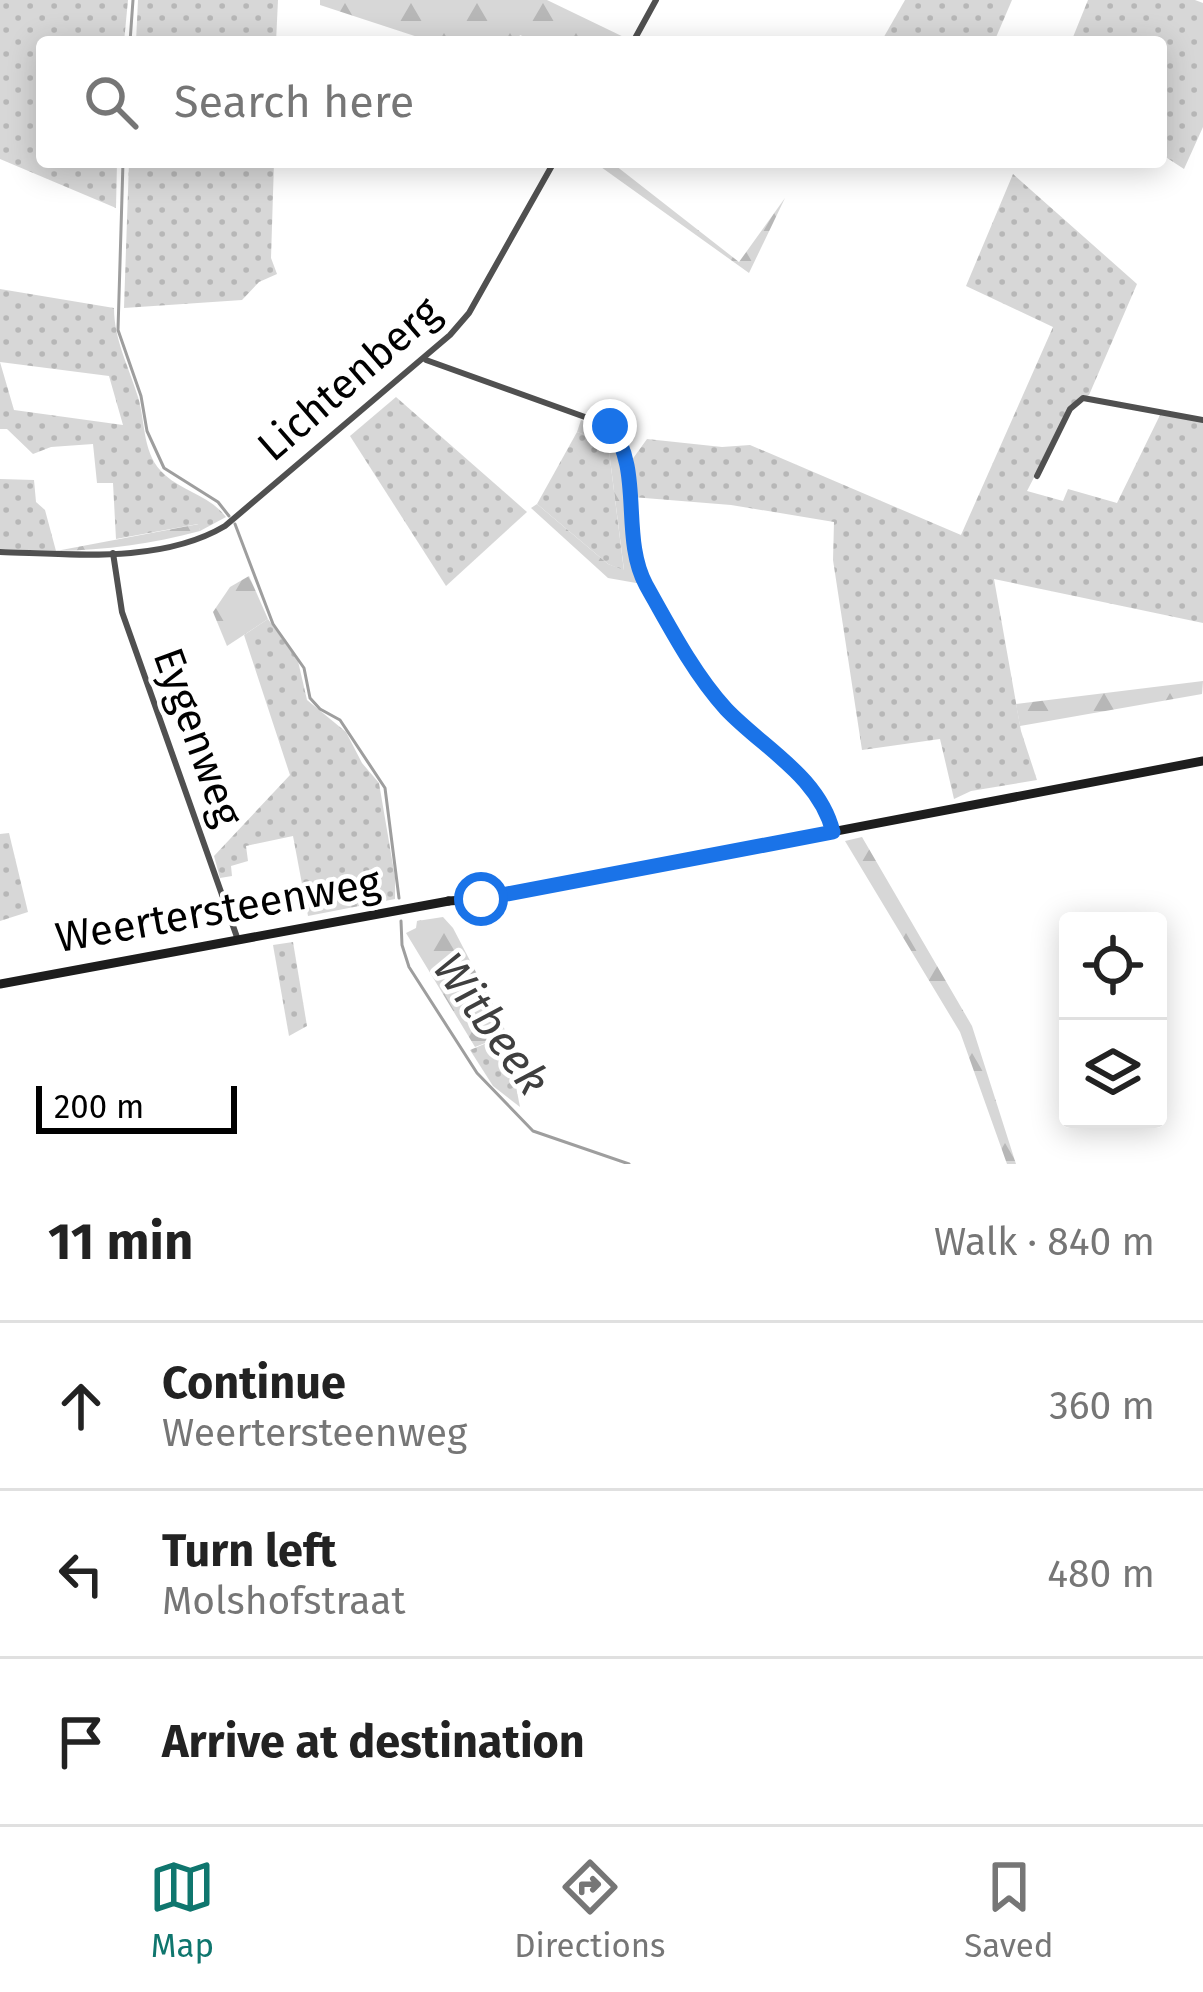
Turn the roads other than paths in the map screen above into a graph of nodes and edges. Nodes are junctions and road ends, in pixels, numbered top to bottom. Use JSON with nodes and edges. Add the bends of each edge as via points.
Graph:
{"nodes":[{"id":1,"x":656,"y":0,"type":"edge"},
{"id":2,"x":636,"y":36,"type":"edge"},
{"id":3,"x":551,"y":168,"type":"edge"},
{"id":4,"x":425,"y":360,"type":"junction"},
{"id":5,"x":1203,"y":420,"type":"edge"},
{"id":6,"x":1037,"y":476,"type":"dead end"},
{"id":7,"x":0,"y":552,"type":"edge"},
{"id":8,"x":113,"y":553,"type":"junction"},
{"id":9,"x":1203,"y":761,"type":"edge"},
{"id":10,"x":833,"y":832,"type":"junction"},
{"id":11,"x":238,"y":940,"type":"junction"},
{"id":12,"x":0,"y":984,"type":"edge"}],
"edges":[{"from":1,"to":2,"type":"street"},
{"from":3,"to":4,"type":"street","name":"Lichtenberg","via":[[469,313]]},
{"from":4,"to":8,"type":"street","name":"Lichtenberg","via":[[225,526],[189,541]]},
{"from":4,"to":10,"type":"street","via":[[610,426],[624,452],[644,582],[710,689],[801,776]]},
{"from":5,"to":6,"type":"street","via":[[1083,398]]},
{"from":7,"to":8,"type":"street","name":"Lichtenberg"},
{"from":8,"to":11,"type":"street","name":"Eygenweg","via":[[122,612]]},
{"from":9,"to":10,"type":"main road","name":"Weertersteenweg"},
{"from":10,"to":11,"type":"main road","name":"Weertersteenweg"},
{"from":11,"to":12,"type":"main road","name":"Weertersteenweg"}]}
